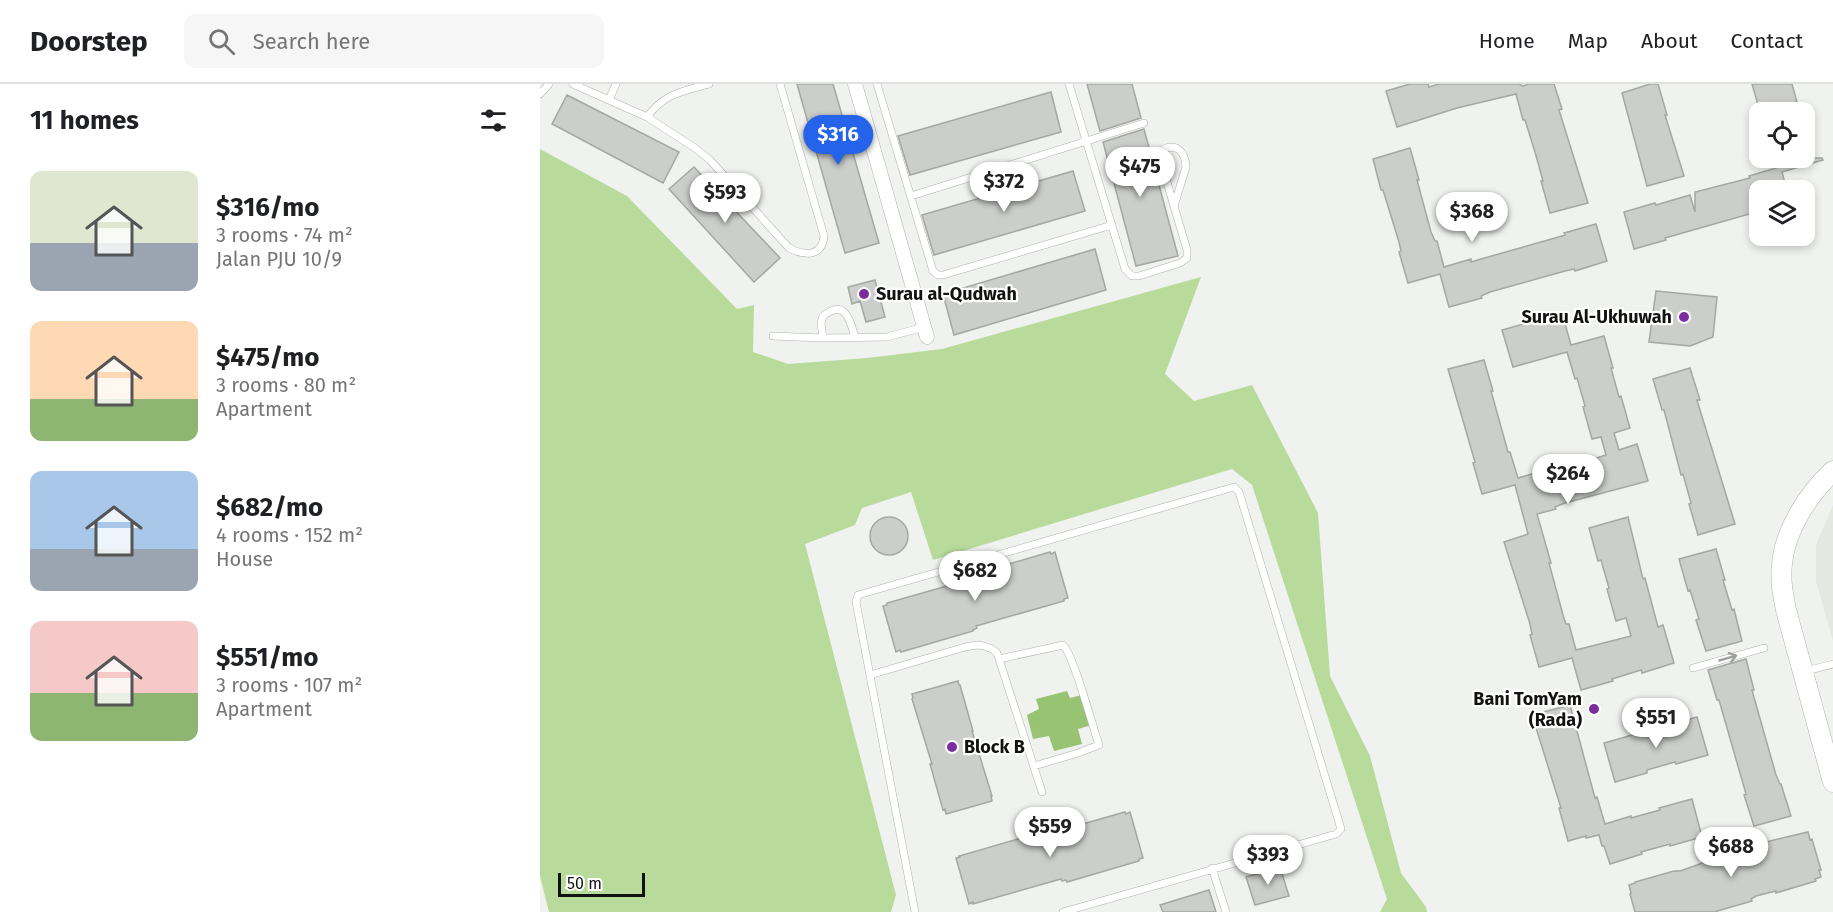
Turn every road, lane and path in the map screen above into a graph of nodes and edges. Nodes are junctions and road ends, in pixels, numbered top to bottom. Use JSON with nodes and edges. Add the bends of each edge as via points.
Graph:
{"nodes":[{"id":1,"x":549,"y":84,"type":"edge"},
{"id":2,"x":573,"y":84,"type":"edge"},
{"id":3,"x":616,"y":84,"type":"edge"},
{"id":4,"x":709,"y":84,"type":"edge"},
{"id":5,"x":780,"y":84,"type":"edge"},
{"id":6,"x":855,"y":84,"type":"edge"},
{"id":7,"x":877,"y":84,"type":"edge"},
{"id":8,"x":1069,"y":84,"type":"edge"},
{"id":9,"x":540,"y":94,"type":"edge"},
{"id":10,"x":609,"y":99,"type":"junction"},
{"id":11,"x":647,"y":117,"type":"junction"},
{"id":12,"x":1144,"y":123,"type":"dead end"},
{"id":13,"x":1087,"y":142,"type":"junction"},
{"id":14,"x":910,"y":196,"type":"junction"},
{"id":15,"x":1174,"y":206,"type":"junction"},
{"id":16,"x":1112,"y":225,"type":"junction"},
{"id":17,"x":925,"y":332,"type":"joint"},
{"id":18,"x":773,"y":336,"type":"dead end"},
{"id":19,"x":823,"y":338,"type":"junction"},
{"id":20,"x":855,"y":338,"type":"junction"},
{"id":21,"x":1833,"y":471,"type":"edge"},
{"id":22,"x":1764,"y":648,"type":"dead end"},
{"id":23,"x":999,"y":659,"type":"junction"},
{"id":24,"x":1833,"y":664,"type":"edge"},
{"id":25,"x":1693,"y":668,"type":"dead end"},
{"id":26,"x":1813,"y":670,"type":"junction"},
{"id":27,"x":870,"y":675,"type":"junction"},
{"id":28,"x":1034,"y":765,"type":"junction"},
{"id":29,"x":1833,"y":782,"type":"edge"},
{"id":30,"x":1042,"y":792,"type":"dead end"},
{"id":31,"x":1212,"y":868,"type":"junction"},
{"id":32,"x":915,"y":912,"type":"edge"},
{"id":33,"x":1063,"y":912,"type":"edge"},
{"id":34,"x":1226,"y":912,"type":"edge"}],
"edges":[{"from":1,"to":9,"type":"lane"},
{"from":2,"to":10,"type":"lane"},
{"from":3,"to":10,"type":"lane"},
{"from":4,"to":11,"type":"lane","via":[[664,99]]},
{"from":5,"to":11,"type":"lane","via":[[824,236],[818,251],[811,253],[797,253],[789,248],[710,160]]},
{"from":6,"to":17,"type":"street"},
{"from":7,"to":14,"type":"lane"},
{"from":8,"to":13,"type":"lane"},
{"from":10,"to":11,"type":"lane"},
{"from":12,"to":13,"type":"lane"},
{"from":13,"to":14,"type":"lane"},
{"from":13,"to":16,"type":"lane"},
{"from":14,"to":16,"type":"lane","via":[[933,272],[938,275]]},
{"from":15,"to":15,"type":"lane","via":[[1186,161],[1182,151],[1169,147],[1162,150],[1160,157]]},
{"from":15,"to":16,"type":"lane","via":[[1188,254],[1184,261],[1139,276],[1132,276],[1125,269]]},
{"from":17,"to":20,"type":"lane"},
{"from":18,"to":19,"type":"lane"},
{"from":19,"to":20,"type":"lane"},
{"from":19,"to":20,"type":"lane","via":[[823,316],[840,310],[849,317]]},
{"from":21,"to":26,"type":"street","via":[[1795,522],[1782,563],[1784,599]]},
{"from":25,"to":22,"type":"lane","one_way":true},
{"from":23,"to":27,"type":"lane","via":[[992,649],[977,645]]},
{"from":23,"to":28,"type":"lane"},
{"from":23,"to":28,"type":"lane","via":[[1063,645],[1081,688],[1099,745]]},
{"from":24,"to":26,"type":"lane"},
{"from":26,"to":29,"type":"street"},
{"from":27,"to":31,"type":"lane","via":[[856,602],[861,593],[1237,488],[1341,829],[1336,834]]},
{"from":27,"to":32,"type":"lane"},
{"from":28,"to":30,"type":"lane"},
{"from":31,"to":33,"type":"lane"},
{"from":31,"to":34,"type":"lane"}]}
